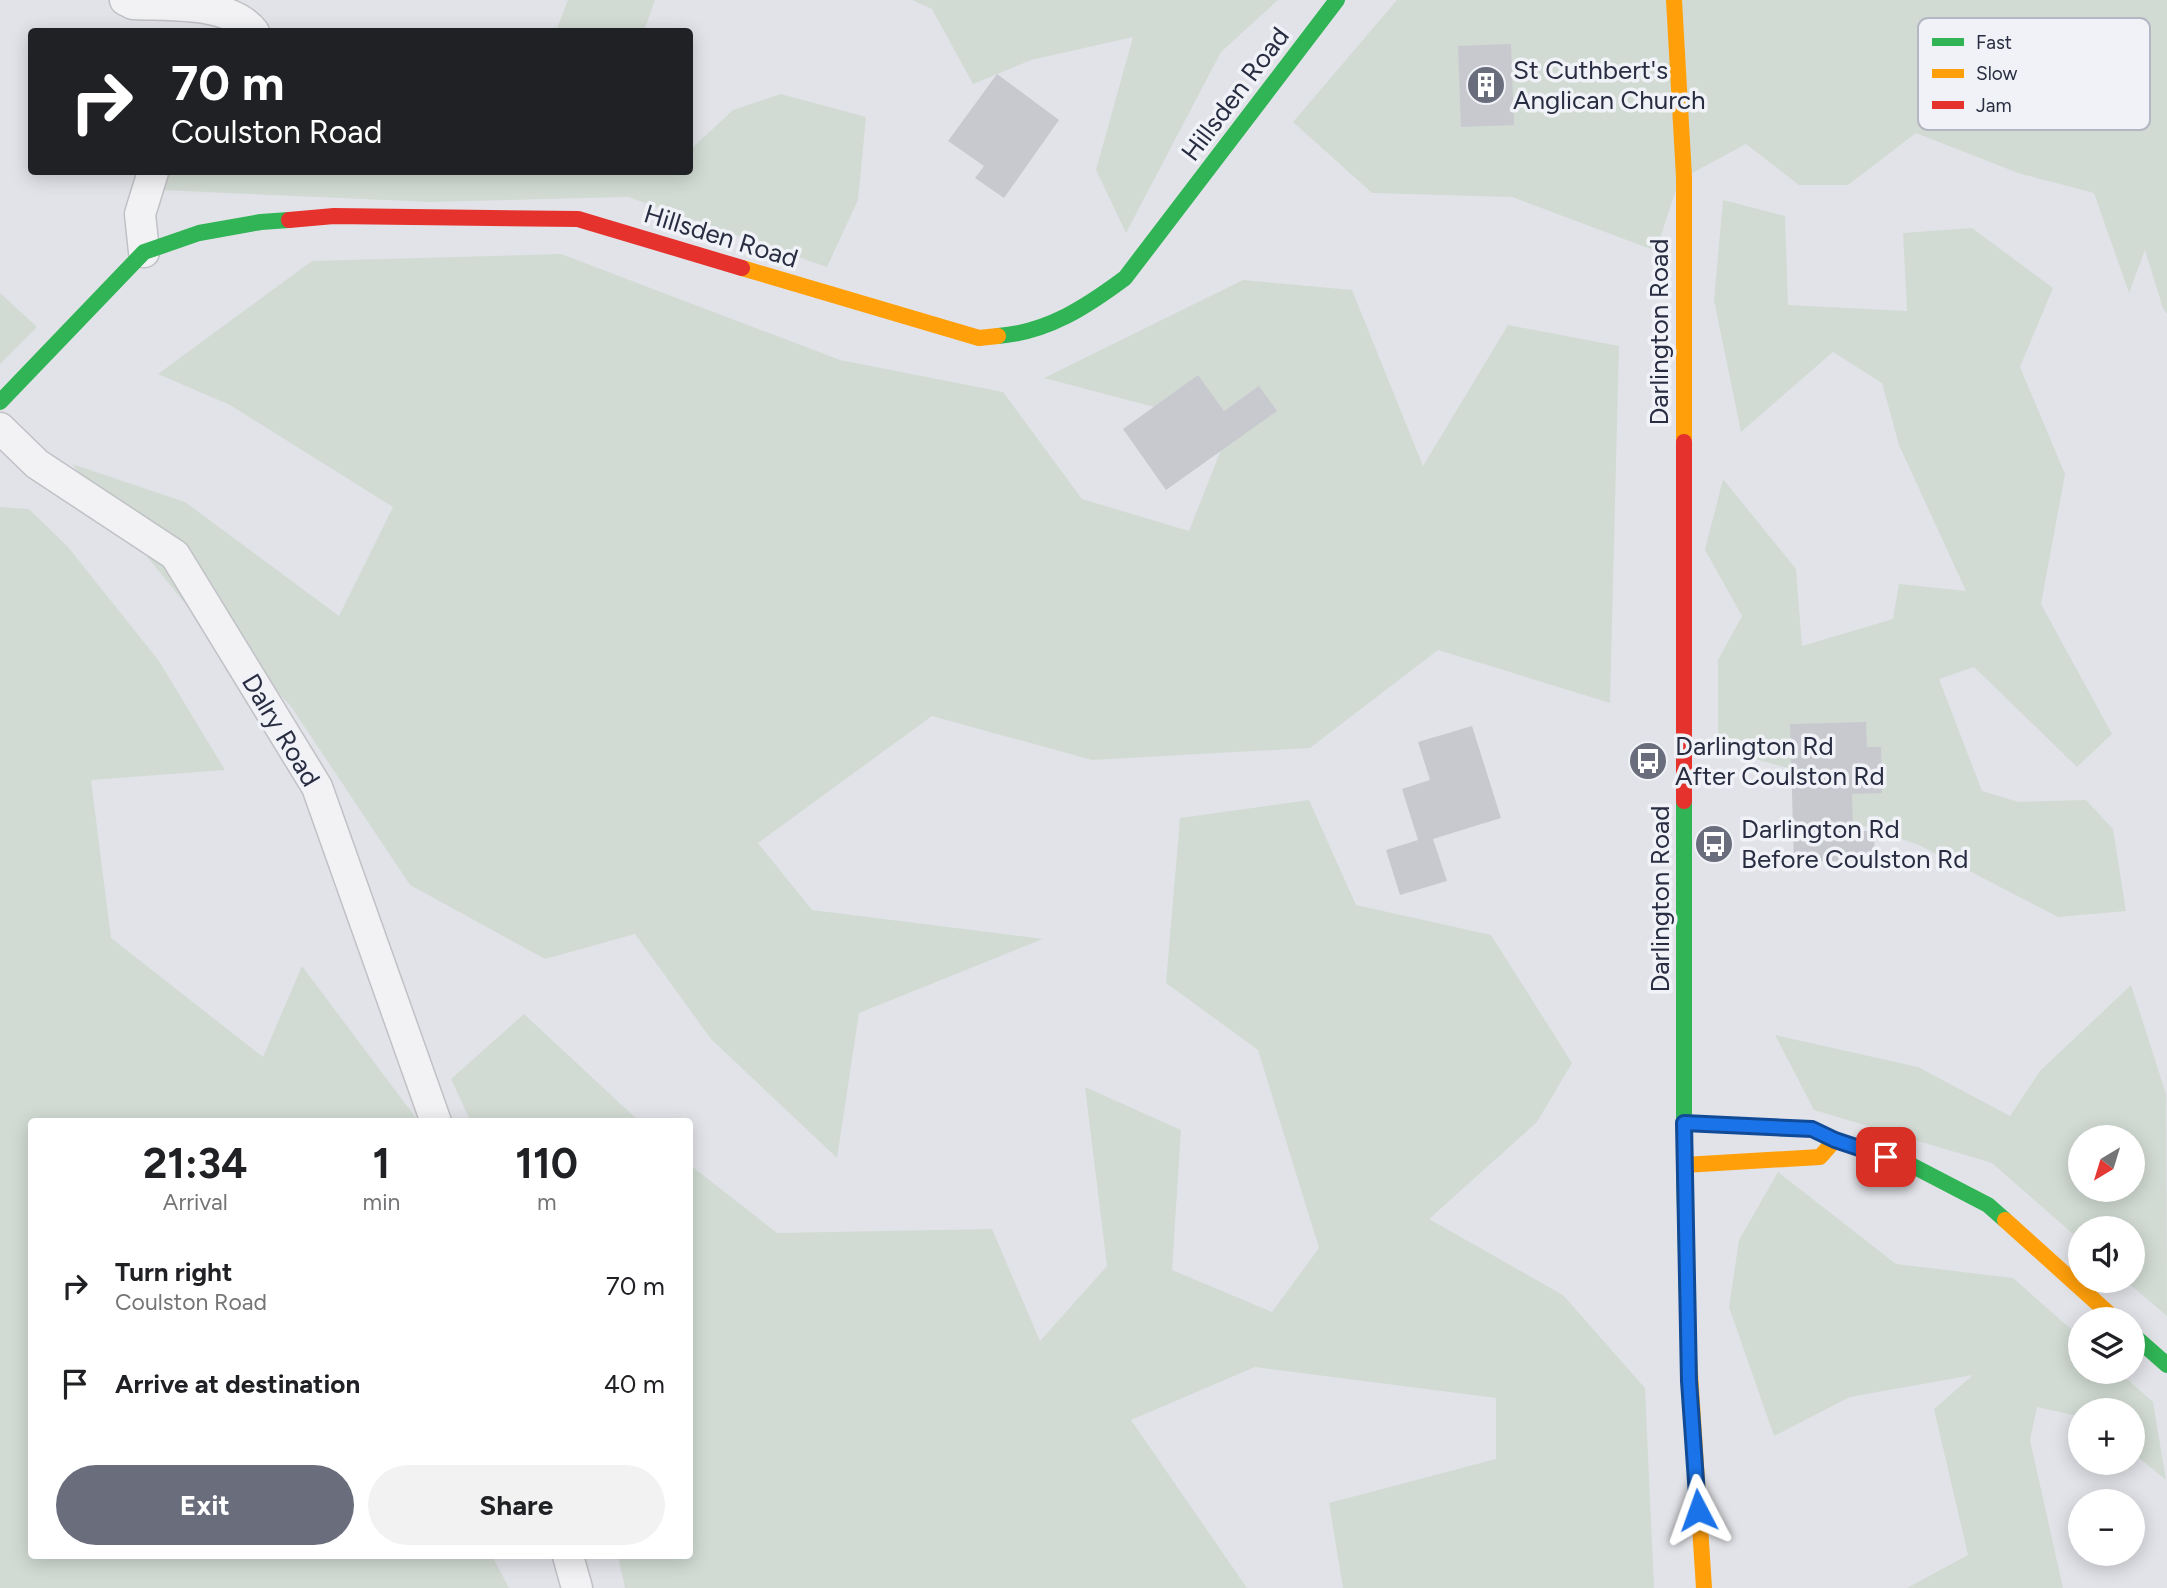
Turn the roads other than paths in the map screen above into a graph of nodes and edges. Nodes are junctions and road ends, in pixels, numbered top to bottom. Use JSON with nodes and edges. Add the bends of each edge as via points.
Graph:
{"nodes":[{"id":1,"x":125,"y":0,"type":"edge"},
{"id":2,"x":1337,"y":0,"type":"edge"},
{"id":3,"x":1674,"y":0,"type":"edge"},
{"id":4,"x":250,"y":28,"type":"edge"},
{"id":5,"x":152,"y":175,"type":"edge"},
{"id":6,"x":144,"y":252,"type":"junction"},
{"id":7,"x":0,"y":402,"type":"edge"},
{"id":8,"x":0,"y":428,"type":"edge"},
{"id":9,"x":435,"y":1118,"type":"edge"},
{"id":10,"x":1684,"y":1123,"type":"junction"},
{"id":11,"x":1835,"y":1140,"type":"junction"},
{"id":12,"x":1684,"y":1166,"type":"junction"},
{"id":13,"x":2102,"y":1307,"type":"edge"},
{"id":14,"x":2145,"y":1346,"type":"edge"},
{"id":15,"x":2167,"y":1365,"type":"edge"},
{"id":16,"x":569,"y":1559,"type":"edge"},
{"id":17,"x":577,"y":1588,"type":"edge"},
{"id":18,"x":1704,"y":1588,"type":"edge"}],
"edges":[{"from":1,"to":4,"type":"street","via":[[222,11]]},
{"from":2,"to":6,"type":"street","name":"Hillsden Road","via":[[1125,278],[1082,311],[1015,336],[979,338],[578,219],[334,216],[199,233]]},
{"from":3,"to":10,"type":"street","name":"Darlington Road","via":[[1684,177]]},
{"from":5,"to":6,"type":"street","via":[[140,214]]},
{"from":6,"to":7,"type":"street","name":"Hillsden Road"},
{"from":8,"to":9,"type":"street","name":"Dalry Road","via":[[37,464],[175,555],[317,788]]},
{"from":10,"to":11,"type":"street","via":[[1812,1129]]},
{"from":10,"to":12,"type":"street","name":"Darlington Road"},
{"from":11,"to":12,"type":"street","via":[[1820,1157]]},
{"from":11,"to":13,"type":"street","via":[[1911,1165],[1989,1205]]},
{"from":12,"to":18,"type":"street","name":"Darlington Road","via":[[1689,1381]]},
{"from":14,"to":15,"type":"street"},
{"from":16,"to":17,"type":"street"}]}
